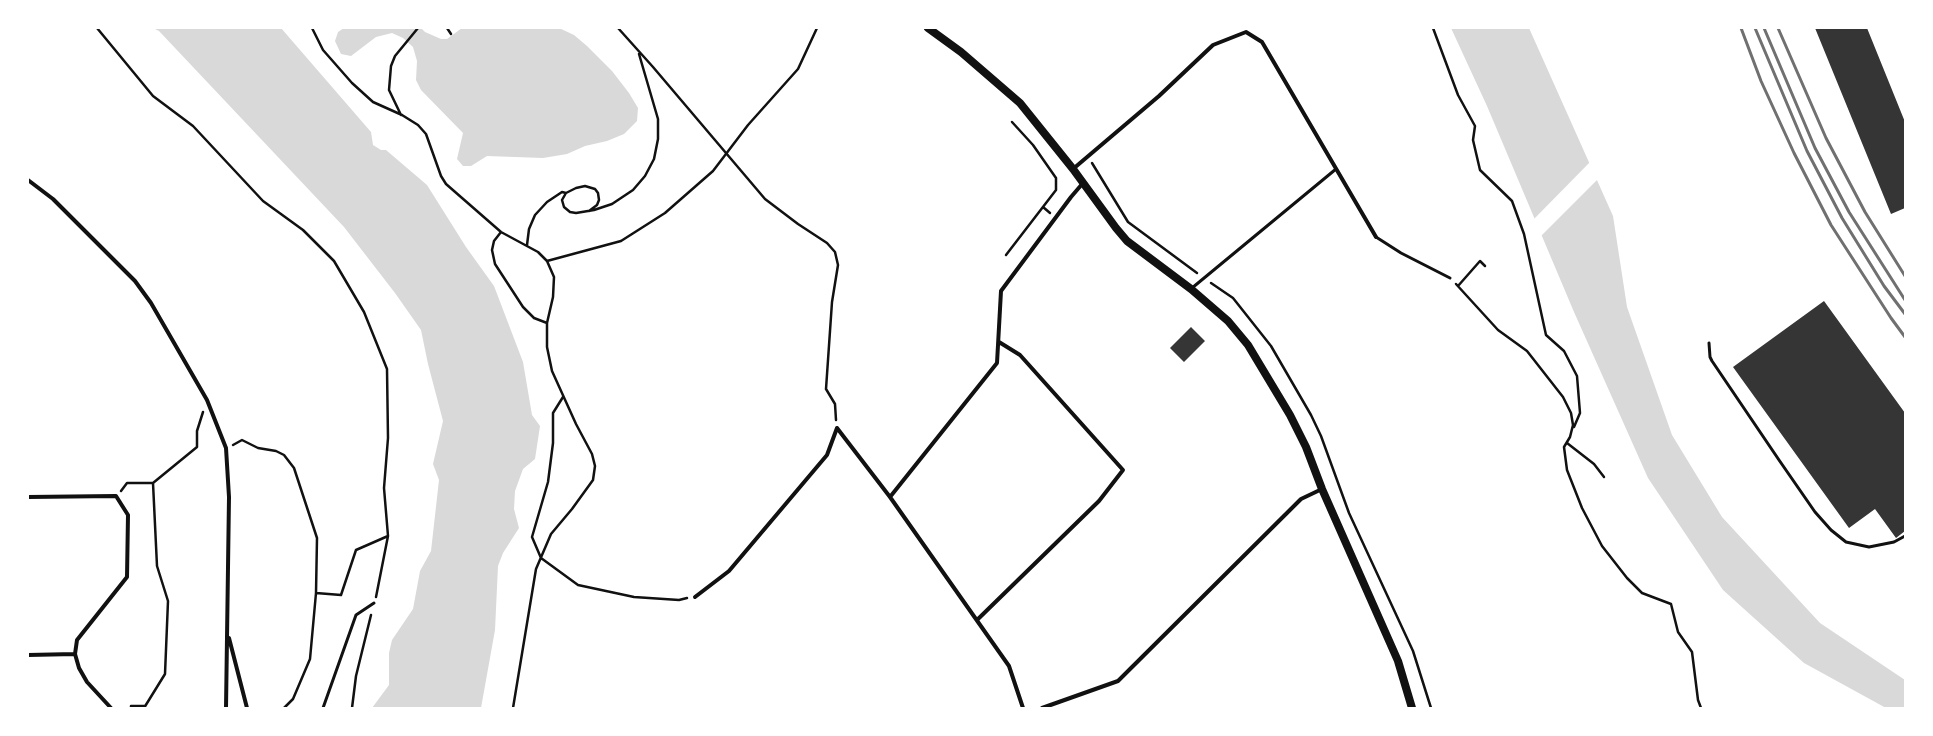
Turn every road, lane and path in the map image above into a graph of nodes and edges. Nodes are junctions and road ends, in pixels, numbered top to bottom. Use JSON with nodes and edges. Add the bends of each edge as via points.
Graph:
{"nodes":[{"id":1,"x":98,"y":28,"type":"edge"},
{"id":2,"x":312,"y":28,"type":"edge"},
{"id":3,"x":418,"y":28,"type":"edge"},
{"id":4,"x":447,"y":28,"type":"edge"},
{"id":5,"x":618,"y":28,"type":"edge"},
{"id":6,"x":817,"y":28,"type":"edge"},
{"id":7,"x":928,"y":28,"type":"edge"},
{"id":8,"x":1433,"y":28,"type":"edge"},
{"id":9,"x":451,"y":34,"type":"dead end"},
{"id":10,"x":639,"y":53,"type":"junction"},
{"id":11,"x":402,"y":116,"type":"junction"},
{"id":12,"x":1012,"y":122,"type":"dead end"},
{"id":13,"x":726,"y":154,"type":"junction"},
{"id":14,"x":1336,"y":168,"type":"junction"},
{"id":15,"x":1073,"y":169,"type":"junction"},
{"id":16,"x":28,"y":180,"type":"edge"},
{"id":17,"x":1084,"y":183,"type":"junction"},
{"id":18,"x":566,"y":194,"type":"junction"},
{"id":19,"x":589,"y":211,"type":"junction"},
{"id":20,"x":501,"y":232,"type":"junction"},
{"id":21,"x":1376,"y":237,"type":"joint"},
{"id":22,"x":527,"y":245,"type":"junction"},
{"id":23,"x":1006,"y":256,"type":"dead end"},
{"id":24,"x":547,"y":261,"type":"junction"},
{"id":25,"x":1485,"y":266,"type":"dead end"},
{"id":26,"x":1450,"y":278,"type":"joint"},
{"id":27,"x":1458,"y":286,"type":"junction"},
{"id":28,"x":1191,"y":290,"type":"junction"},
{"id":29,"x":546,"y":323,"type":"junction"},
{"id":30,"x":999,"y":342,"type":"junction"},
{"id":31,"x":1709,"y":343,"type":"dead end"},
{"id":32,"x":563,"y":397,"type":"junction"},
{"id":33,"x":207,"y":400,"type":"junction"},
{"id":34,"x":837,"y":428,"type":"junction"},
{"id":35,"x":1570,"y":437,"type":"junction"},
{"id":36,"x":242,"y":440,"type":"dead end"},
{"id":37,"x":1567,"y":443,"type":"junction"},
{"id":38,"x":1604,"y":477,"type":"dead end"},
{"id":39,"x":127,"y":483,"type":"dead end"},
{"id":40,"x":153,"y":483,"type":"junction"},
{"id":41,"x":1322,"y":489,"type":"junction"},
{"id":42,"x":28,"y":497,"type":"edge"},
{"id":43,"x":890,"y":497,"type":"junction"},
{"id":44,"x":388,"y":536,"type":"junction"},
{"id":45,"x":1905,"y":536,"type":"edge"},
{"id":46,"x":541,"y":558,"type":"junction"},
{"id":47,"x":316,"y":593,"type":"junction"},
{"id":48,"x":695,"y":597,"type":"joint"},
{"id":49,"x":374,"y":603,"type":"junction"},
{"id":50,"x":978,"y":620,"type":"junction"},
{"id":51,"x":228,"y":632,"type":"junction"},
{"id":52,"x":75,"y":654,"type":"junction"},
{"id":53,"x":28,"y":655,"type":"edge"},
{"id":54,"x":144,"y":707,"type":"edge"},
{"id":55,"x":111,"y":708,"type":"edge"},
{"id":56,"x":130,"y":708,"type":"edge"},
{"id":57,"x":226,"y":708,"type":"edge"},
{"id":58,"x":247,"y":708,"type":"edge"},
{"id":59,"x":284,"y":708,"type":"edge"},
{"id":60,"x":323,"y":708,"type":"edge"},
{"id":61,"x":352,"y":708,"type":"edge"},
{"id":62,"x":513,"y":708,"type":"edge"},
{"id":63,"x":1023,"y":708,"type":"edge"},
{"id":64,"x":1042,"y":708,"type":"edge"},
{"id":65,"x":1412,"y":708,"type":"edge"},
{"id":66,"x":1701,"y":708,"type":"edge"}],
"edges":[{"from":1,"to":44,"type":"path","via":[[153,96],[193,126],[263,201],[303,230],[334,261],[364,312],[387,369],[388,438],[384,488]]},
{"from":2,"to":11,"type":"path","via":[[323,50],[373,102]]},
{"from":3,"to":11,"type":"path","via":[[394,56],[390,66],[389,90]]},
{"from":4,"to":9,"type":"path"},
{"from":5,"to":10,"type":"path"},
{"from":6,"to":13,"type":"path","via":[[798,69]]},
{"from":7,"to":15,"type":"main road","via":[[961,52],[1020,103]]},
{"from":8,"to":35,"type":"path","via":[[1458,95],[1475,126],[1473,140],[1480,170],[1512,202],[1524,234],[1546,335],[1564,351],[1578,376],[1580,413]]},
{"from":10,"to":13,"type":"path"},
{"from":10,"to":19,"type":"path","via":[[658,119],[654,159],[645,176],[633,190],[612,204]]},
{"from":11,"to":20,"type":"path","via":[[418,125],[426,134],[440,176],[446,184]]},
{"from":12,"to":23,"type":"path","via":[[1033,145],[1056,178],[1056,190]]},
{"from":13,"to":24,"type":"path","via":[[713,171],[665,213],[638,231],[621,241]]},
{"from":13,"to":34,"type":"path","via":[[765,199],[827,242],[835,252],[838,265],[832,302],[826,389],[835,404]]},
{"from":14,"to":15,"type":"street","via":[[1262,42],[1246,32],[1213,45],[1160,96]]},
{"from":14,"to":21,"type":"street"},
{"from":14,"to":28,"type":"lane"},
{"from":15,"to":17,"type":"main road"},
{"from":16,"to":33,"type":"street","via":[[54,199],[135,281],[151,303]]},
{"from":17,"to":28,"type":"main road","via":[[1127,241]]},
{"from":17,"to":30,"type":"street","via":[[1001,291]]},
{"from":18,"to":19,"type":"path","via":[[562,200],[564,207],[570,212]]},
{"from":18,"to":19,"type":"path","via":[[585,186],[595,189],[599,200]]},
{"from":18,"to":22,"type":"path","via":[[562,192],[547,202],[535,215],[529,229]]},
{"from":20,"to":22,"type":"path"},
{"from":20,"to":29,"type":"path","via":[[494,241],[492,250],[495,264],[523,307],[534,318]]},
{"from":21,"to":26,"type":"lane","via":[[1400,253]]},
{"from":22,"to":24,"type":"path"},
{"from":24,"to":29,"type":"path","via":[[554,277],[553,297]]},
{"from":25,"to":27,"type":"path","via":[[1480,261]]},
{"from":26,"to":27,"type":"path"},
{"from":27,"to":35,"type":"path","via":[[1498,330],[1527,351],[1563,397],[1571,413],[1573,425]]},
{"from":28,"to":41,"type":"main road","via":[[1228,321],[1248,345],[1290,415]]},
{"from":29,"to":32,"type":"path","via":[[552,371]]},
{"from":30,"to":43,"type":"street","via":[[997,363]]},
{"from":30,"to":50,"type":"street","via":[[1020,354],[1123,470],[1100,501]]},
{"from":31,"to":45,"type":"lane","via":[[1712,361],[1815,512],[1831,530],[1846,542],[1869,547],[1894,542]]},
{"from":32,"to":46,"type":"path","via":[[553,414],[553,443],[548,482],[532,537]]},
{"from":32,"to":46,"type":"path","via":[[592,454],[593,480],[552,534]]},
{"from":33,"to":40,"type":"path","via":[[197,431],[197,447]]},
{"from":33,"to":51,"type":"street","via":[[226,448],[229,497]]},
{"from":34,"to":43,"type":"street"},
{"from":34,"to":48,"type":"street","via":[[827,455],[729,571]]},
{"from":35,"to":37,"type":"path"},
{"from":36,"to":47,"type":"path","via":[[258,448],[284,455],[294,468],[317,538]]},
{"from":37,"to":38,"type":"path","via":[[1594,464]]},
{"from":37,"to":66,"type":"path","via":[[1564,447],[1567,470],[1582,508],[1602,546],[1642,593],[1671,604],[1678,632],[1692,652]]},
{"from":39,"to":40,"type":"path"},
{"from":40,"to":54,"type":"path","via":[[157,566],[168,601],[165,674]]},
{"from":41,"to":64,"type":"street","via":[[1301,499],[1118,681]]},
{"from":41,"to":65,"type":"main road","via":[[1398,661]]},
{"from":42,"to":52,"type":"street","via":[[116,496],[128,515],[127,577],[124,584],[77,640]]},
{"from":43,"to":50,"type":"street"},
{"from":44,"to":47,"type":"path","via":[[356,550],[341,595]]},
{"from":44,"to":49,"type":"path"},
{"from":46,"to":48,"type":"path","via":[[578,585],[634,597],[679,600]]},
{"from":46,"to":62,"type":"path","via":[[535,576]]},
{"from":47,"to":59,"type":"path","via":[[310,659],[293,699]]},
{"from":49,"to":60,"type":"lane","via":[[356,615]]},
{"from":49,"to":61,"type":"path","via":[[356,676]]},
{"from":50,"to":63,"type":"street","via":[[1010,666]]},
{"from":51,"to":57,"type":"street"},
{"from":51,"to":58,"type":"street"},
{"from":52,"to":53,"type":"street"},
{"from":52,"to":55,"type":"street","via":[[87,682]]},
{"from":54,"to":56,"type":"path"}]}
